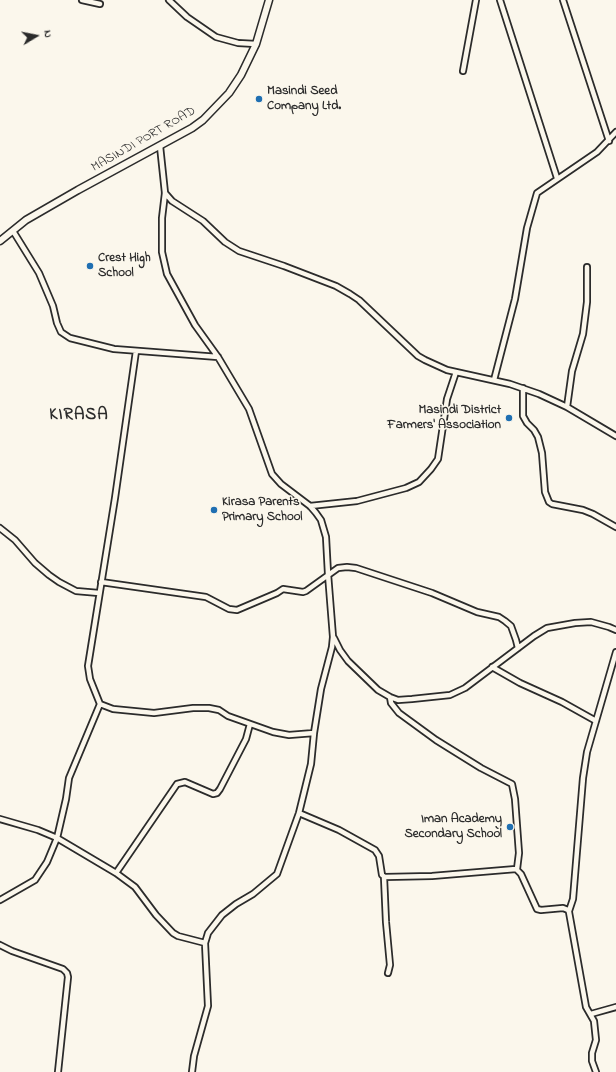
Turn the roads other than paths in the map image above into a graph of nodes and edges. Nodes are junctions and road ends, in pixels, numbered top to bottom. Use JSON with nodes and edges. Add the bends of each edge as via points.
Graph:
{"nodes":[{"id":1,"x":82,"y":0,"type":"edge"},
{"id":2,"x":269,"y":0,"type":"edge"},
{"id":3,"x":476,"y":0,"type":"edge"},
{"id":4,"x":500,"y":0,"type":"edge"},
{"id":5,"x":563,"y":0,"type":"edge"},
{"id":6,"x":171,"y":1,"type":"edge"},
{"id":7,"x":100,"y":4,"type":"dead end"},
{"id":8,"x":256,"y":44,"type":"junction"},
{"id":9,"x":463,"y":71,"type":"dead end"},
{"id":10,"x":616,"y":132,"type":"edge"},
{"id":11,"x":609,"y":140,"type":"junction"},
{"id":12,"x":160,"y":146,"type":"junction"},
{"id":13,"x":557,"y":178,"type":"junction"},
{"id":14,"x":165,"y":193,"type":"junction"},
{"id":15,"x":13,"y":231,"type":"junction"},
{"id":16,"x":0,"y":241,"type":"edge"},
{"id":17,"x":587,"y":267,"type":"dead end"},
{"id":18,"x":136,"y":351,"type":"junction"},
{"id":19,"x":218,"y":357,"type":"junction"},
{"id":20,"x":456,"y":372,"type":"junction"},
{"id":21,"x":494,"y":380,"type":"junction"},
{"id":22,"x":523,"y":388,"type":"junction"},
{"id":23,"x":567,"y":407,"type":"junction"},
{"id":24,"x":616,"y":436,"type":"edge"},
{"id":25,"x":310,"y":506,"type":"junction"},
{"id":26,"x":616,"y":527,"type":"edge"},
{"id":27,"x":0,"y":528,"type":"edge"},
{"id":28,"x":328,"y":574,"type":"junction"},
{"id":29,"x":101,"y":582,"type":"junction"},
{"id":30,"x":99,"y":593,"type":"junction"},
{"id":31,"x":616,"y":630,"type":"edge"},
{"id":32,"x":333,"y":637,"type":"junction"},
{"id":33,"x":518,"y":648,"type":"junction"},
{"id":34,"x":616,"y":652,"type":"edge"},
{"id":35,"x":492,"y":668,"type":"junction"},
{"id":36,"x":390,"y":697,"type":"junction"},
{"id":37,"x":100,"y":704,"type":"junction"},
{"id":38,"x":596,"y":721,"type":"junction"},
{"id":39,"x":250,"y":724,"type":"junction"},
{"id":40,"x":314,"y":733,"type":"junction"},
{"id":41,"x":299,"y":813,"type":"junction"},
{"id":42,"x":0,"y":819,"type":"edge"},
{"id":43,"x":57,"y":838,"type":"junction"},
{"id":44,"x":517,"y":870,"type":"junction"},
{"id":45,"x":116,"y":873,"type":"junction"},
{"id":46,"x":384,"y":877,"type":"junction"},
{"id":47,"x":0,"y":900,"type":"edge"},
{"id":48,"x":569,"y":911,"type":"junction"},
{"id":49,"x":205,"y":943,"type":"junction"},
{"id":50,"x":0,"y":945,"type":"edge"},
{"id":51,"x":388,"y":973,"type":"dead end"},
{"id":52,"x":616,"y":1007,"type":"edge"},
{"id":53,"x":591,"y":1014,"type":"junction"},
{"id":54,"x":593,"y":1071,"type":"edge"},
{"id":55,"x":58,"y":1072,"type":"edge"},
{"id":56,"x":192,"y":1072,"type":"edge"}],
"edges":[{"from":1,"to":7,"type":"street"},
{"from":2,"to":8,"type":"main road","name":"MASINDI PORT ROAD"},
{"from":3,"to":9,"type":"street"},
{"from":4,"to":13,"type":"street"},
{"from":5,"to":11,"type":"street"},
{"from":6,"to":8,"type":"street","via":[[187,17],[216,37],[238,43]]},
{"from":8,"to":12,"type":"main road","name":"MASINDI PORT ROAD","via":[[241,75],[222,102],[192,128]]},
{"from":10,"to":11,"type":"street"},
{"from":11,"to":13,"type":"street","via":[[597,152]]},
{"from":12,"to":14,"type":"street"},
{"from":12,"to":15,"type":"main road","name":"MASINDI PORT ROAD","via":[[71,193],[26,220]]},
{"from":13,"to":21,"type":"street","via":[[539,190],[535,197],[515,299]]},
{"from":14,"to":19,"type":"street","via":[[162,252],[167,274],[195,325]]},
{"from":14,"to":20,"type":"street","via":[[239,251],[321,280],[350,294],[418,356]]},
{"from":15,"to":16,"type":"main road","name":"MASINDI PORT ROAD"},
{"from":15,"to":18,"type":"street","via":[[39,273],[61,332],[70,338],[114,349]]},
{"from":17,"to":23,"type":"street","via":[[587,302],[583,334],[572,371]]},
{"from":18,"to":19,"type":"street"},
{"from":18,"to":29,"type":"street"},
{"from":19,"to":25,"type":"street","via":[[249,409],[272,474]]},
{"from":20,"to":21,"type":"street"},
{"from":20,"to":25,"type":"street","via":[[447,400],[438,458],[419,482],[357,501]]},
{"from":21,"to":22,"type":"street"},
{"from":22,"to":23,"type":"street"},
{"from":22,"to":26,"type":"street","via":[[523,416],[538,437],[545,492],[549,502],[583,510]]},
{"from":23,"to":24,"type":"street"},
{"from":25,"to":28,"type":"street","via":[[324,528]]},
{"from":27,"to":30,"type":"street","via":[[15,540],[35,563],[59,582],[76,591]]},
{"from":28,"to":29,"type":"street","via":[[306,592],[283,589],[238,610],[229,609],[206,597]]},
{"from":28,"to":32,"type":"street"},
{"from":28,"to":33,"type":"street","via":[[338,568],[356,568],[432,593],[477,612],[499,617],[511,626]]},
{"from":29,"to":30,"type":"street"},
{"from":30,"to":37,"type":"street","via":[[88,666],[90,679]]},
{"from":31,"to":33,"type":"street","via":[[591,622],[559,625],[540,631]]},
{"from":32,"to":36,"type":"street","via":[[348,661],[378,690]]},
{"from":32,"to":40,"type":"street"},
{"from":33,"to":35,"type":"street"},
{"from":34,"to":38,"type":"street"},
{"from":35,"to":36,"type":"street","via":[[465,688],[450,695],[412,700]]},
{"from":35,"to":38,"type":"street"},
{"from":36,"to":44,"type":"street","via":[[399,714],[480,768],[512,784],[516,799],[519,853]]},
{"from":37,"to":39,"type":"street","via":[[113,709],[154,713],[209,708]]},
{"from":37,"to":43,"type":"street","via":[[69,778]]},
{"from":38,"to":48,"type":"street","via":[[584,772],[573,899]]},
{"from":39,"to":40,"type":"street","via":[[289,735]]},
{"from":39,"to":45,"type":"street","via":[[246,739],[217,793],[213,794],[185,782],[177,784]]},
{"from":40,"to":41,"type":"street","via":[[311,764]]},
{"from":41,"to":46,"type":"street","via":[[339,830],[375,850]]},
{"from":41,"to":49,"type":"street","via":[[277,874],[222,915],[208,933]]},
{"from":42,"to":43,"type":"street"},
{"from":43,"to":45,"type":"street"},
{"from":43,"to":47,"type":"street","via":[[38,877]]},
{"from":44,"to":46,"type":"street","via":[[512,868]]},
{"from":44,"to":48,"type":"street","via":[[537,909],[565,908]]},
{"from":45,"to":49,"type":"street","via":[[135,887],[172,933]]},
{"from":46,"to":51,"type":"street","via":[[390,964]]},
{"from":48,"to":53,"type":"street","via":[[586,1007]]},
{"from":49,"to":56,"type":"street","via":[[208,1006]]},
{"from":50,"to":55,"type":"street","via":[[63,969],[67,973]]},
{"from":52,"to":53,"type":"street"},
{"from":53,"to":54,"type":"street","via":[[596,1040],[592,1056]]}]}
